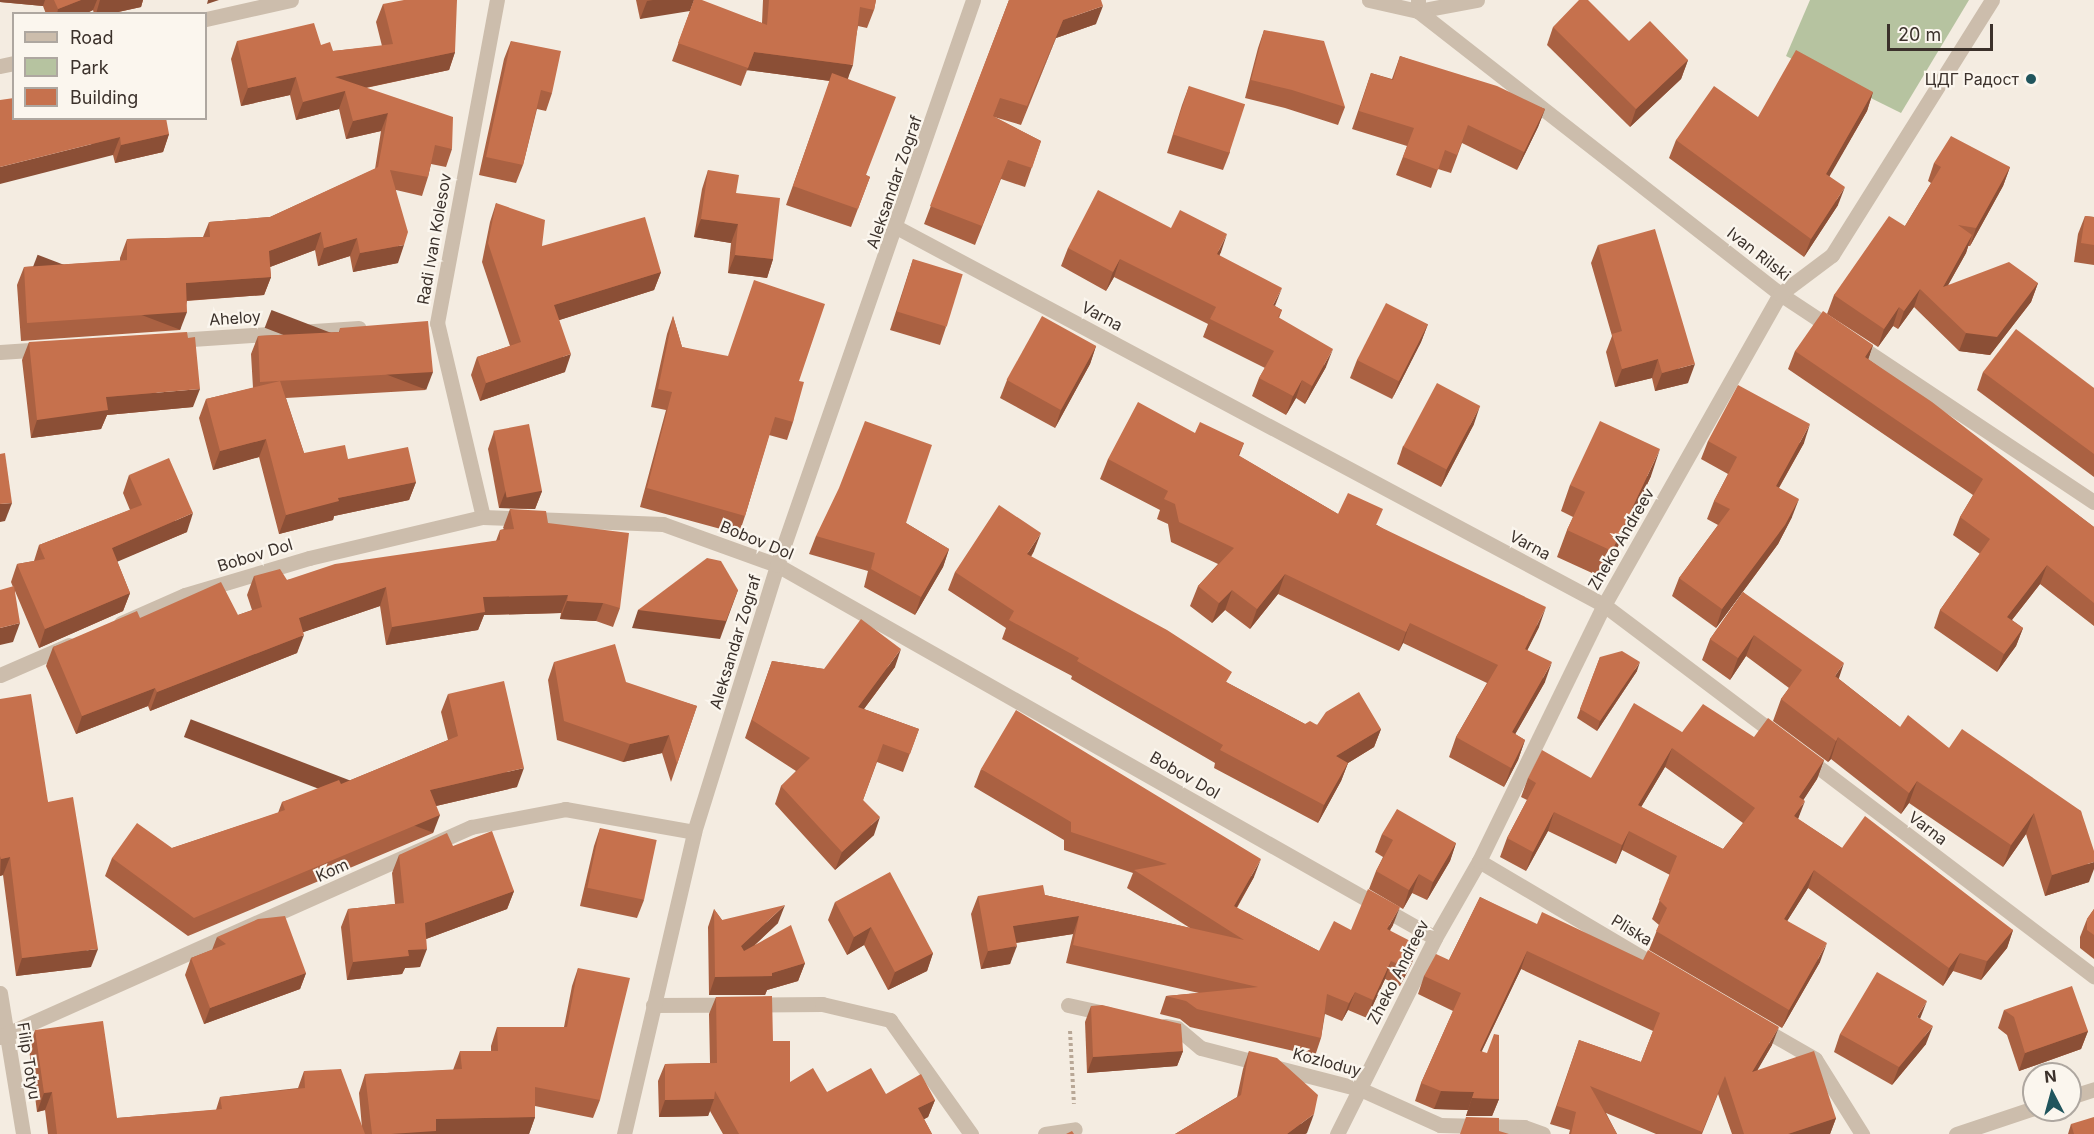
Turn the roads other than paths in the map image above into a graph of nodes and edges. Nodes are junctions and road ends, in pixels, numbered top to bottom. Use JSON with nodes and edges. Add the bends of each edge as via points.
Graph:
{"nodes":[{"id":1,"x":291,"y":0,"type":"edge"},
{"id":2,"x":497,"y":0,"type":"edge"},
{"id":3,"x":974,"y":0,"type":"edge"},
{"id":4,"x":1369,"y":0,"type":"edge"},
{"id":5,"x":1477,"y":0,"type":"edge"},
{"id":6,"x":1992,"y":0,"type":"edge"},
{"id":7,"x":1418,"y":6,"type":"edge"},
{"id":8,"x":207,"y":20,"type":"edge"},
{"id":9,"x":897,"y":228,"type":"junction"},
{"id":10,"x":1780,"y":294,"type":"junction"},
{"id":11,"x":378,"y":327,"type":"edge"},
{"id":12,"x":165,"y":341,"type":"edge"},
{"id":13,"x":59,"y":348,"type":"edge"},
{"id":14,"x":0,"y":352,"type":"edge"},
{"id":15,"x":2094,"y":502,"type":"edge"},
{"id":16,"x":483,"y":517,"type":"junction"},
{"id":17,"x":777,"y":565,"type":"junction"},
{"id":18,"x":1604,"y":605,"type":"junction"},
{"id":19,"x":109,"y":628,"type":"edge"},
{"id":20,"x":87,"y":637,"type":"edge"},
{"id":21,"x":0,"y":675,"type":"edge"},
{"id":22,"x":694,"y":832,"type":"junction"},
{"id":23,"x":1479,"y":861,"type":"junction"},
{"id":24,"x":1435,"y":938,"type":"junction"},
{"id":25,"x":1672,"y":975,"type":"edge"},
{"id":26,"x":2094,"y":976,"type":"edge"},
{"id":27,"x":0,"y":993,"type":"edge"},
{"id":28,"x":653,"y":1005,"type":"junction"},
{"id":29,"x":1068,"y":1005,"type":"road end"},
{"id":30,"x":1123,"y":1017,"type":"edge"},
{"id":31,"x":1743,"y":1017,"type":"edge"},
{"id":32,"x":1144,"y":1022,"type":"edge"},
{"id":33,"x":4,"y":1036,"type":"edge"},
{"id":34,"x":1360,"y":1089,"type":"junction"},
{"id":35,"x":2022,"y":1112,"type":"edge"},
{"id":36,"x":1075,"y":1129,"type":"road end"},
{"id":37,"x":23,"y":1134,"type":"edge"},
{"id":38,"x":624,"y":1134,"type":"edge"},
{"id":39,"x":971,"y":1134,"type":"edge"},
{"id":40,"x":1045,"y":1134,"type":"edge"},
{"id":41,"x":1337,"y":1134,"type":"edge"},
{"id":42,"x":1543,"y":1134,"type":"edge"},
{"id":43,"x":1862,"y":1134,"type":"edge"},
{"id":44,"x":1956,"y":1134,"type":"edge"}],
"edges":[{"from":1,"to":8,"type":"street"},
{"from":2,"to":16,"type":"street","name":"Radi Ivan Kolesov","via":[[431,323]]},
{"from":3,"to":9,"type":"street","name":"Aleksandar Zograf"},
{"from":4,"to":7,"type":"street"},
{"from":5,"to":7,"type":"street"},
{"from":6,"to":10,"type":"street","name":"Zheko Andreev","via":[[1832,255]]},
{"from":7,"to":10,"type":"street","name":"Ivan Rilski"},
{"from":9,"to":17,"type":"street","name":"Aleksandar Zograf"},
{"from":9,"to":18,"type":"street","name":"Varna"},
{"from":10,"to":15,"type":"street","name":"Ivan Rilski"},
{"from":10,"to":18,"type":"street","name":"Zheko Andreev"},
{"from":11,"to":12,"type":"street","name":"Aheloy"},
{"from":13,"to":14,"type":"street"},
{"from":16,"to":17,"type":"street","name":"Bobov Dol","via":[[663,524]]},
{"from":16,"to":19,"type":"street","name":"Bobov Dol","via":[[309,558],[185,595]]},
{"from":17,"to":22,"type":"street","name":"Aleksandar Zograf"},
{"from":17,"to":24,"type":"street","name":"Bobov Dol"},
{"from":18,"to":23,"type":"street","name":"Zheko Andreev"},
{"from":18,"to":26,"type":"street","name":"Varna"},
{"from":20,"to":21,"type":"street"},
{"from":22,"to":28,"type":"street","name":"Aleksandar Zograf"},
{"from":22,"to":33,"type":"street","name":"Kom","via":[[565,809],[471,827]]},
{"from":23,"to":24,"type":"street","name":"Zheko Andreev"},
{"from":23,"to":25,"type":"street","name":"Pliska"},
{"from":24,"to":34,"type":"street","name":"Zheko Andreev"},
{"from":27,"to":33,"type":"street","name":"Filip Totyu"},
{"from":28,"to":38,"type":"street","name":"Aleksandar Zograf"},
{"from":28,"to":39,"type":"street","via":[[822,1004],[890,1020]]},
{"from":29,"to":30,"type":"street"},
{"from":31,"to":43,"type":"street","via":[[1815,1059]]},
{"from":32,"to":34,"type":"street","name":"Kozloduy","via":[[1177,1029],[1201,1048]]},
{"from":33,"to":37,"type":"street","name":"Filip Totyu"},
{"from":34,"to":41,"type":"street","name":"Zheko Andreev"},
{"from":34,"to":42,"type":"street","name":"Kozloduy","via":[[1440,1125],[1524,1128]]},
{"from":35,"to":44,"type":"street"},
{"from":36,"to":40,"type":"street"}]}
